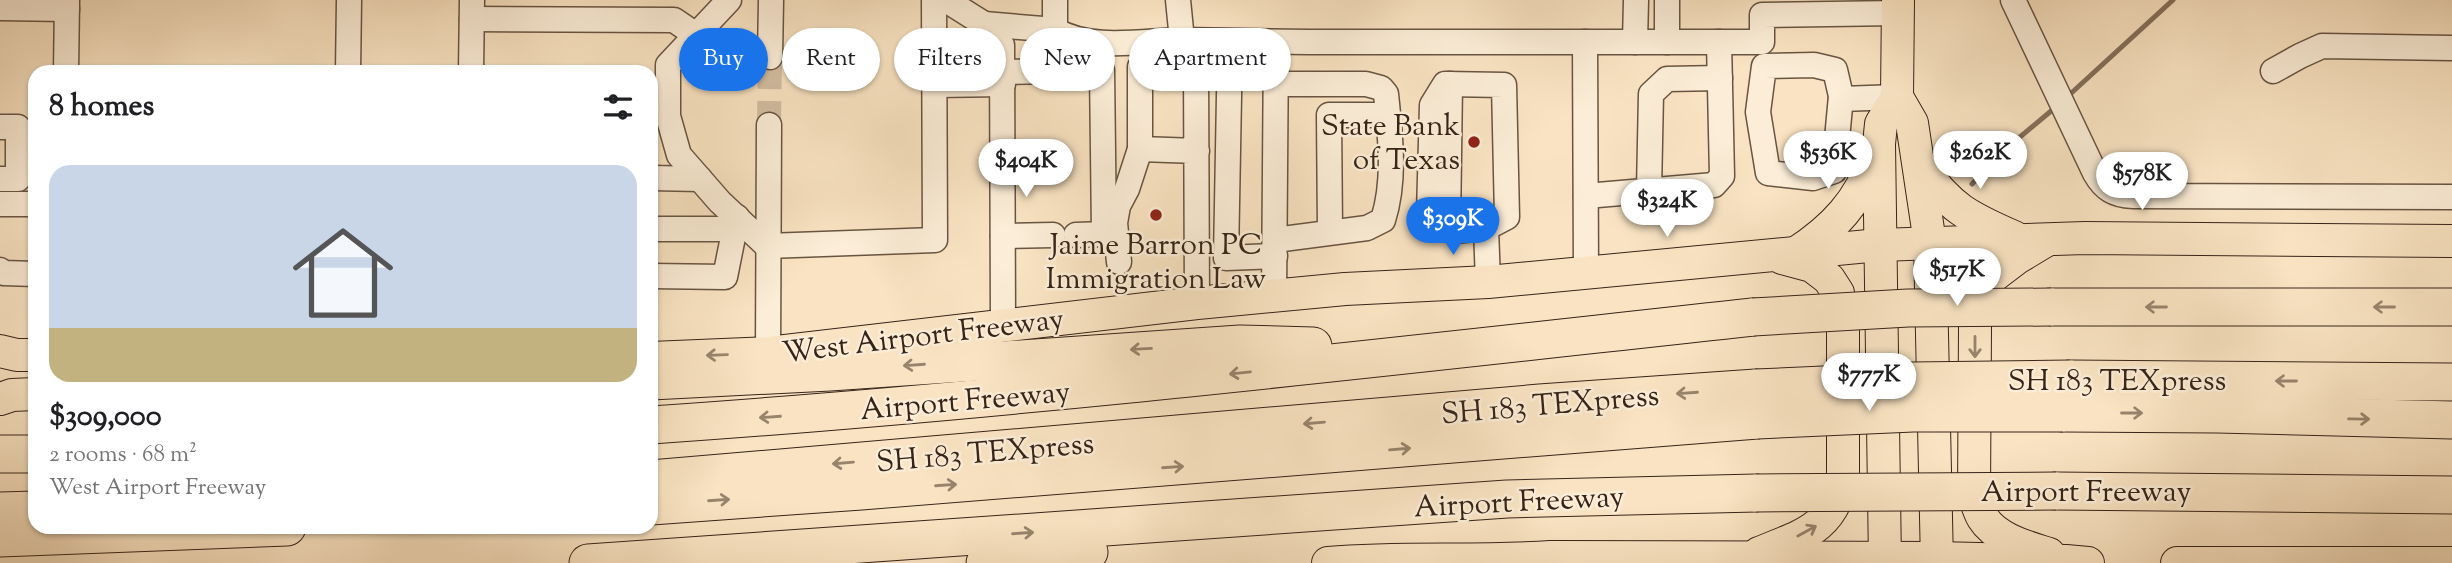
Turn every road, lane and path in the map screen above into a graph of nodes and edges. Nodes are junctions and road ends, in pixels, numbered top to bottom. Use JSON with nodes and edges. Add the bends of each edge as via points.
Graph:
{"nodes":[{"id":1,"x":349,"y":0,"type":"edge"},
{"id":2,"x":729,"y":0,"type":"edge"},
{"id":3,"x":771,"y":0,"type":"edge"},
{"id":4,"x":934,"y":0,"type":"edge"},
{"id":5,"x":946,"y":0,"type":"edge"},
{"id":6,"x":1055,"y":0,"type":"edge"},
{"id":7,"x":1178,"y":0,"type":"edge"},
{"id":8,"x":1636,"y":0,"type":"edge"},
{"id":9,"x":1667,"y":0,"type":"edge"},
{"id":10,"x":2013,"y":0,"type":"edge"},
{"id":11,"x":67,"y":4,"type":"edge"},
{"id":12,"x":1762,"y":7,"type":"edge"},
{"id":13,"x":1838,"y":7,"type":"edge"},
{"id":14,"x":1898,"y":7,"type":"edge"},
{"id":15,"x":0,"y":8,"type":"edge"},
{"id":16,"x":472,"y":10,"type":"edge"},
{"id":17,"x":984,"y":24,"type":"junction"},
{"id":18,"x":687,"y":28,"type":"edge"},
{"id":19,"x":702,"y":28,"type":"edge"},
{"id":20,"x":934,"y":28,"type":"edge"},
{"id":21,"x":987,"y":28,"type":"edge"},
{"id":22,"x":1031,"y":28,"type":"edge"},
{"id":23,"x":1055,"y":28,"type":"edge"},
{"id":24,"x":1181,"y":28,"type":"edge"},
{"id":25,"x":1585,"y":41,"type":"junction"},
{"id":26,"x":1635,"y":41,"type":"junction"},
{"id":27,"x":1667,"y":41,"type":"junction"},
{"id":28,"x":1719,"y":41,"type":"junction"},
{"id":29,"x":1291,"y":42,"type":"edge"},
{"id":30,"x":2452,"y":48,"type":"edge"},
{"id":31,"x":679,"y":54,"type":"edge"},
{"id":32,"x":770,"y":57,"type":"tunnel mouth"},
{"id":33,"x":66,"y":65,"type":"edge"},
{"id":34,"x":348,"y":65,"type":"edge"},
{"id":35,"x":471,"y":65,"type":"edge"},
{"id":36,"x":2273,"y":71,"type":"dead end"},
{"id":37,"x":662,"y":73,"type":"edge"},
{"id":38,"x":1720,"y":78,"type":"junction"},
{"id":39,"x":1291,"y":85,"type":"edge"},
{"id":40,"x":935,"y":91,"type":"edge"},
{"id":41,"x":1003,"y":91,"type":"edge"},
{"id":42,"x":1102,"y":91,"type":"edge"},
{"id":43,"x":1140,"y":91,"type":"edge"},
{"id":44,"x":1196,"y":91,"type":"edge"},
{"id":45,"x":1229,"y":91,"type":"edge"},
{"id":46,"x":1276,"y":91,"type":"edge"},
{"id":47,"x":1897,"y":97,"type":"junction"},
{"id":48,"x":1841,"y":99,"type":"junction"},
{"id":49,"x":1388,"y":115,"type":"junction"},
{"id":50,"x":769,"y":125,"type":"tunnel mouth"},
{"id":51,"x":0,"y":127,"type":"edge"},
{"id":52,"x":1879,"y":144,"type":"junction"},
{"id":53,"x":1140,"y":149,"type":"junction"},
{"id":54,"x":1197,"y":150,"type":"junction"},
{"id":55,"x":1919,"y":165,"type":"junction"},
{"id":56,"x":0,"y":178,"type":"edge"},
{"id":57,"x":658,"y":178,"type":"edge"},
{"id":58,"x":700,"y":178,"type":"junction"},
{"id":59,"x":1649,"y":190,"type":"junction"},
{"id":60,"x":1586,"y":196,"type":"junction"},
{"id":61,"x":2452,"y":197,"type":"edge"},
{"id":62,"x":0,"y":204,"type":"edge"},
{"id":63,"x":28,"y":204,"type":"edge"},
{"id":64,"x":735,"y":223,"type":"junction"},
{"id":65,"x":658,"y":228,"type":"edge"},
{"id":66,"x":1486,"y":228,"type":"junction"},
{"id":67,"x":1330,"y":232,"type":"junction"},
{"id":68,"x":1003,"y":236,"type":"junction"},
{"id":69,"x":2035,"y":239,"type":"junction"},
{"id":70,"x":2452,"y":241,"type":"edge"},
{"id":71,"x":1930,"y":243,"type":"junction"},
{"id":72,"x":1879,"y":245,"type":"junction"},
{"id":73,"x":768,"y":246,"type":"junction"},
{"id":74,"x":1275,"y":248,"type":"junction"},
{"id":75,"x":1785,"y":254,"type":"junction"},
{"id":76,"x":1118,"y":262,"type":"dead end"},
{"id":77,"x":0,"y":270,"type":"edge"},
{"id":78,"x":1586,"y":273,"type":"junction"},
{"id":79,"x":28,"y":274,"type":"edge"},
{"id":80,"x":658,"y":276,"type":"edge"},
{"id":81,"x":1488,"y":282,"type":"junction"},
{"id":82,"x":1275,"y":297,"type":"junction"},
{"id":83,"x":1197,"y":303,"type":"junction"},
{"id":84,"x":2452,"y":307,"type":"edge"},
{"id":85,"x":1003,"y":326,"type":"junction"},
{"id":86,"x":1454,"y":350,"type":"junction"},
{"id":87,"x":0,"y":351,"type":"edge"},
{"id":88,"x":768,"y":353,"type":"junction"},
{"id":89,"x":28,"y":355,"type":"edge"},
{"id":90,"x":658,"y":358,"type":"edge"},
{"id":91,"x":0,"y":367,"type":"edge"},
{"id":92,"x":28,"y":367,"type":"edge"},
{"id":93,"x":658,"y":381,"type":"edge"},
{"id":94,"x":2452,"y":382,"type":"edge"},
{"id":95,"x":28,"y":394,"type":"edge"},
{"id":96,"x":2067,"y":396,"type":"junction"},
{"id":97,"x":0,"y":398,"type":"edge"},
{"id":98,"x":1756,"y":404,"type":"junction"},
{"id":99,"x":2452,"y":420,"type":"edge"},
{"id":100,"x":658,"y":425,"type":"edge"},
{"id":101,"x":658,"y":478,"type":"edge"},
{"id":102,"x":2410,"y":494,"type":"junction"},
{"id":103,"x":2452,"y":495,"type":"edge"},
{"id":104,"x":1507,"y":499,"type":"junction"},
{"id":105,"x":2452,"y":502,"type":"edge"},
{"id":106,"x":658,"y":506,"type":"edge"},
{"id":107,"x":1745,"y":559,"type":"junction"},
{"id":108,"x":1551,"y":560,"type":"edge"},
{"id":109,"x":1460,"y":561,"type":"edge"},
{"id":110,"x":1511,"y":561,"type":"edge"},
{"id":111,"x":1683,"y":561,"type":"edge"},
{"id":112,"x":1885,"y":561,"type":"edge"},
{"id":113,"x":1937,"y":561,"type":"edge"},
{"id":114,"x":1786,"y":562,"type":"edge"},
{"id":115,"x":2021,"y":562,"type":"edge"},
{"id":116,"x":2074,"y":562,"type":"edge"},
{"id":117,"x":2240,"y":562,"type":"edge"},
{"id":118,"x":588,"y":563,"type":"edge"},
{"id":119,"x":985,"y":563,"type":"edge"},
{"id":120,"x":1328,"y":563,"type":"edge"},
{"id":121,"x":2177,"y":563,"type":"edge"},
{"id":122,"x":2452,"y":563,"type":"edge"}],
"edges":[{"from":1,"to":34,"type":"street"},
{"from":2,"to":19,"type":"street"},
{"from":3,"to":32,"type":"street"},
{"from":4,"to":20,"type":"street"},
{"from":5,"to":17,"type":"street"},
{"from":6,"to":23,"type":"street"},
{"from":7,"to":24,"type":"street"},
{"from":8,"to":26,"type":"street"},
{"from":9,"to":27,"type":"street"},
{"from":10,"to":61,"type":"street","via":[[2101,183],[2110,191],[2121,195]]},
{"from":11,"to":15,"type":"street"},
{"from":11,"to":33,"type":"street"},
{"from":12,"to":13,"type":"street"},
{"from":12,"to":28,"type":"street","via":[[1762,42]]},
{"from":13,"to":14,"type":"street"},
{"from":14,"to":47,"type":"main road"},
{"from":16,"to":18,"type":"street","via":[[674,20]]},
{"from":16,"to":35,"type":"street"},
{"from":17,"to":21,"type":"street"},
{"from":17,"to":22,"type":"street"},
{"from":25,"to":26,"type":"street"},
{"from":25,"to":29,"type":"street"},
{"from":25,"to":60,"type":"street"},
{"from":26,"to":27,"type":"street"},
{"from":27,"to":28,"type":"street"},
{"from":28,"to":38,"type":"street"},
{"from":30,"to":36,"type":"street","via":[[2322,46]]},
{"from":31,"to":37,"type":"street"},
{"from":37,"to":58,"type":"street","via":[[679,155]]},
{"from":38,"to":59,"type":"street","via":[[1667,79],[1651,94]]},
{"from":38,"to":59,"type":"street","via":[[1722,176],[1714,185]]},
{"from":39,"to":49,"type":"street","via":[[1381,88]]},
{"from":40,"to":73,"type":"street","via":[[935,240]]},
{"from":41,"to":68,"type":"street"},
{"from":42,"to":68,"type":"street","via":[[1104,234]]},
{"from":43,"to":53,"type":"street"},
{"from":44,"to":54,"type":"street"},
{"from":45,"to":74,"type":"street","via":[[1226,258]]},
{"from":46,"to":74,"type":"street"},
{"from":47,"to":48,"type":"street"},
{"from":47,"to":52,"type":"main road","via":[[1881,124]]},
{"from":47,"to":55,"type":"main road","via":[[1912,123]]},
{"from":48,"to":48,"type":"street","via":[[1834,171],[1813,178],[1768,173],[1758,113],[1764,66],[1835,69]]},
{"from":49,"to":67,"type":"street","via":[[1388,206],[1383,220],[1367,228]]},
{"from":49,"to":67,"type":"street","via":[[1329,115]]},
{"from":50,"to":73,"type":"street"},
{"from":51,"to":56,"type":"street","via":[[18,127],[18,179]]},
{"from":52,"to":72,"type":"main road"},
{"from":52,"to":75,"type":"main road","via":[[1858,195],[1840,218]]},
{"from":53,"to":54,"type":"street"},
{"from":53,"to":76,"type":"street","via":[[1118,206]]},
{"from":54,"to":83,"type":"street"},
{"from":55,"to":69,"type":"main road","via":[[1954,206],[1982,223]]},
{"from":55,"to":71,"type":"main road"},
{"from":57,"to":58,"type":"street"},
{"from":58,"to":64,"type":"street"},
{"from":59,"to":60,"type":"street"},
{"from":60,"to":78,"type":"street"},
{"from":62,"to":63,"type":"street"},
{"from":64,"to":65,"type":"street"},
{"from":64,"to":73,"type":"street"},
{"from":64,"to":80,"type":"street","via":[[724,276]]},
{"from":66,"to":66,"type":"street","via":[[1507,217],[1504,85],[1445,84],[1432,105],[1429,213],[1454,231]]},
{"from":66,"to":81,"type":"street"},
{"from":67,"to":74,"type":"street"},
{"from":68,"to":85,"type":"street"},
{"from":69,"to":70,"type":"main road","name":"West Airport Freeway"},
{"from":69,"to":71,"type":"main road","name":"West Airport Freeway"},
{"from":69,"to":116,"type":"main road","one_way":true,"via":[[1992,277],[1979,296],[1975,496],[1983,519],[1996,531]]},
{"from":71,"to":72,"type":"main road","name":"West Airport Freeway"},
{"from":71,"to":113,"type":"main road"},
{"from":72,"to":75,"type":"main road","name":"West Airport Freeway"},
{"from":72,"to":112,"type":"main road"},
{"from":73,"to":88,"type":"street"},
{"from":74,"to":82,"type":"street"},
{"from":75,"to":78,"type":"main road","name":"West Airport Freeway"},
{"from":107,"to":75,"type":"main road","one_way":true,"via":[[1808,532],[1826,519],[1839,499],[1843,478],[1843,321],[1838,293],[1829,279]]},
{"from":77,"to":79,"type":"street"},
{"from":78,"to":81,"type":"main road","name":"West Airport Freeway"},
{"from":81,"to":82,"type":"main road","name":"West Airport Freeway"},
{"from":82,"to":83,"type":"main road","name":"West Airport Freeway"},
{"from":83,"to":85,"type":"main road","name":"West Airport Freeway"},
{"from":84,"to":86,"type":"highway","name":"Airport Freeway","one_way":true,"bridge":true,"via":[[1908,308],[1753,317]]},
{"from":85,"to":88,"type":"main road","name":"West Airport Freeway"},
{"from":86,"to":93,"type":"highway","one_way":true,"via":[[1240,344]]},
{"from":86,"to":100,"type":"highway","name":"Airport Freeway","one_way":true,"via":[[1007,396]]},
{"from":87,"to":89,"type":"main road"},
{"from":88,"to":90,"type":"main road","name":"West Airport Freeway","one_way":true},
{"from":91,"to":92,"type":"main road"},
{"from":94,"to":96,"type":"highway","name":"SH 183 TEXpress","one_way":true},
{"from":95,"to":97,"type":"main road"},
{"from":96,"to":98,"type":"highway","name":"SH 183 TEXpress","bridge":true,"via":[[1912,381]]},
{"from":96,"to":99,"type":"highway","name":"SH 183 TEXpress","one_way":true,"via":[[2217,414]]},
{"from":98,"to":101,"type":"highway","name":"SH 183 TEXpress","one_way":true,"via":[[1527,405]]},
{"from":106,"to":98,"type":"highway","name":"SH 183 TEXpress","one_way":true,"via":[[903,488]]},
{"from":102,"to":103,"type":"highway","name":"Airport Freeway"},
{"from":102,"to":104,"type":"highway","name":"Airport Freeway","bridge":true,"via":[[2056,491]]},
{"from":102,"to":105,"type":"highway"},
{"from":118,"to":104,"type":"highway","name":"Airport Freeway","one_way":true},
{"from":104,"to":119,"type":"highway","via":[[1401,525]]},
{"from":107,"to":111,"type":"main road"},
{"from":107,"to":114,"type":"main road"},
{"from":108,"to":110,"type":"main road"},
{"from":108,"to":111,"type":"main road"},
{"from":109,"to":110,"type":"main road"},
{"from":109,"to":120,"type":"main road"},
{"from":112,"to":113,"type":"main road"},
{"from":112,"to":114,"type":"main road"},
{"from":113,"to":115,"type":"main road"},
{"from":115,"to":116,"type":"main road"},
{"from":117,"to":121,"type":"main road"},
{"from":117,"to":122,"type":"main road"}]}
